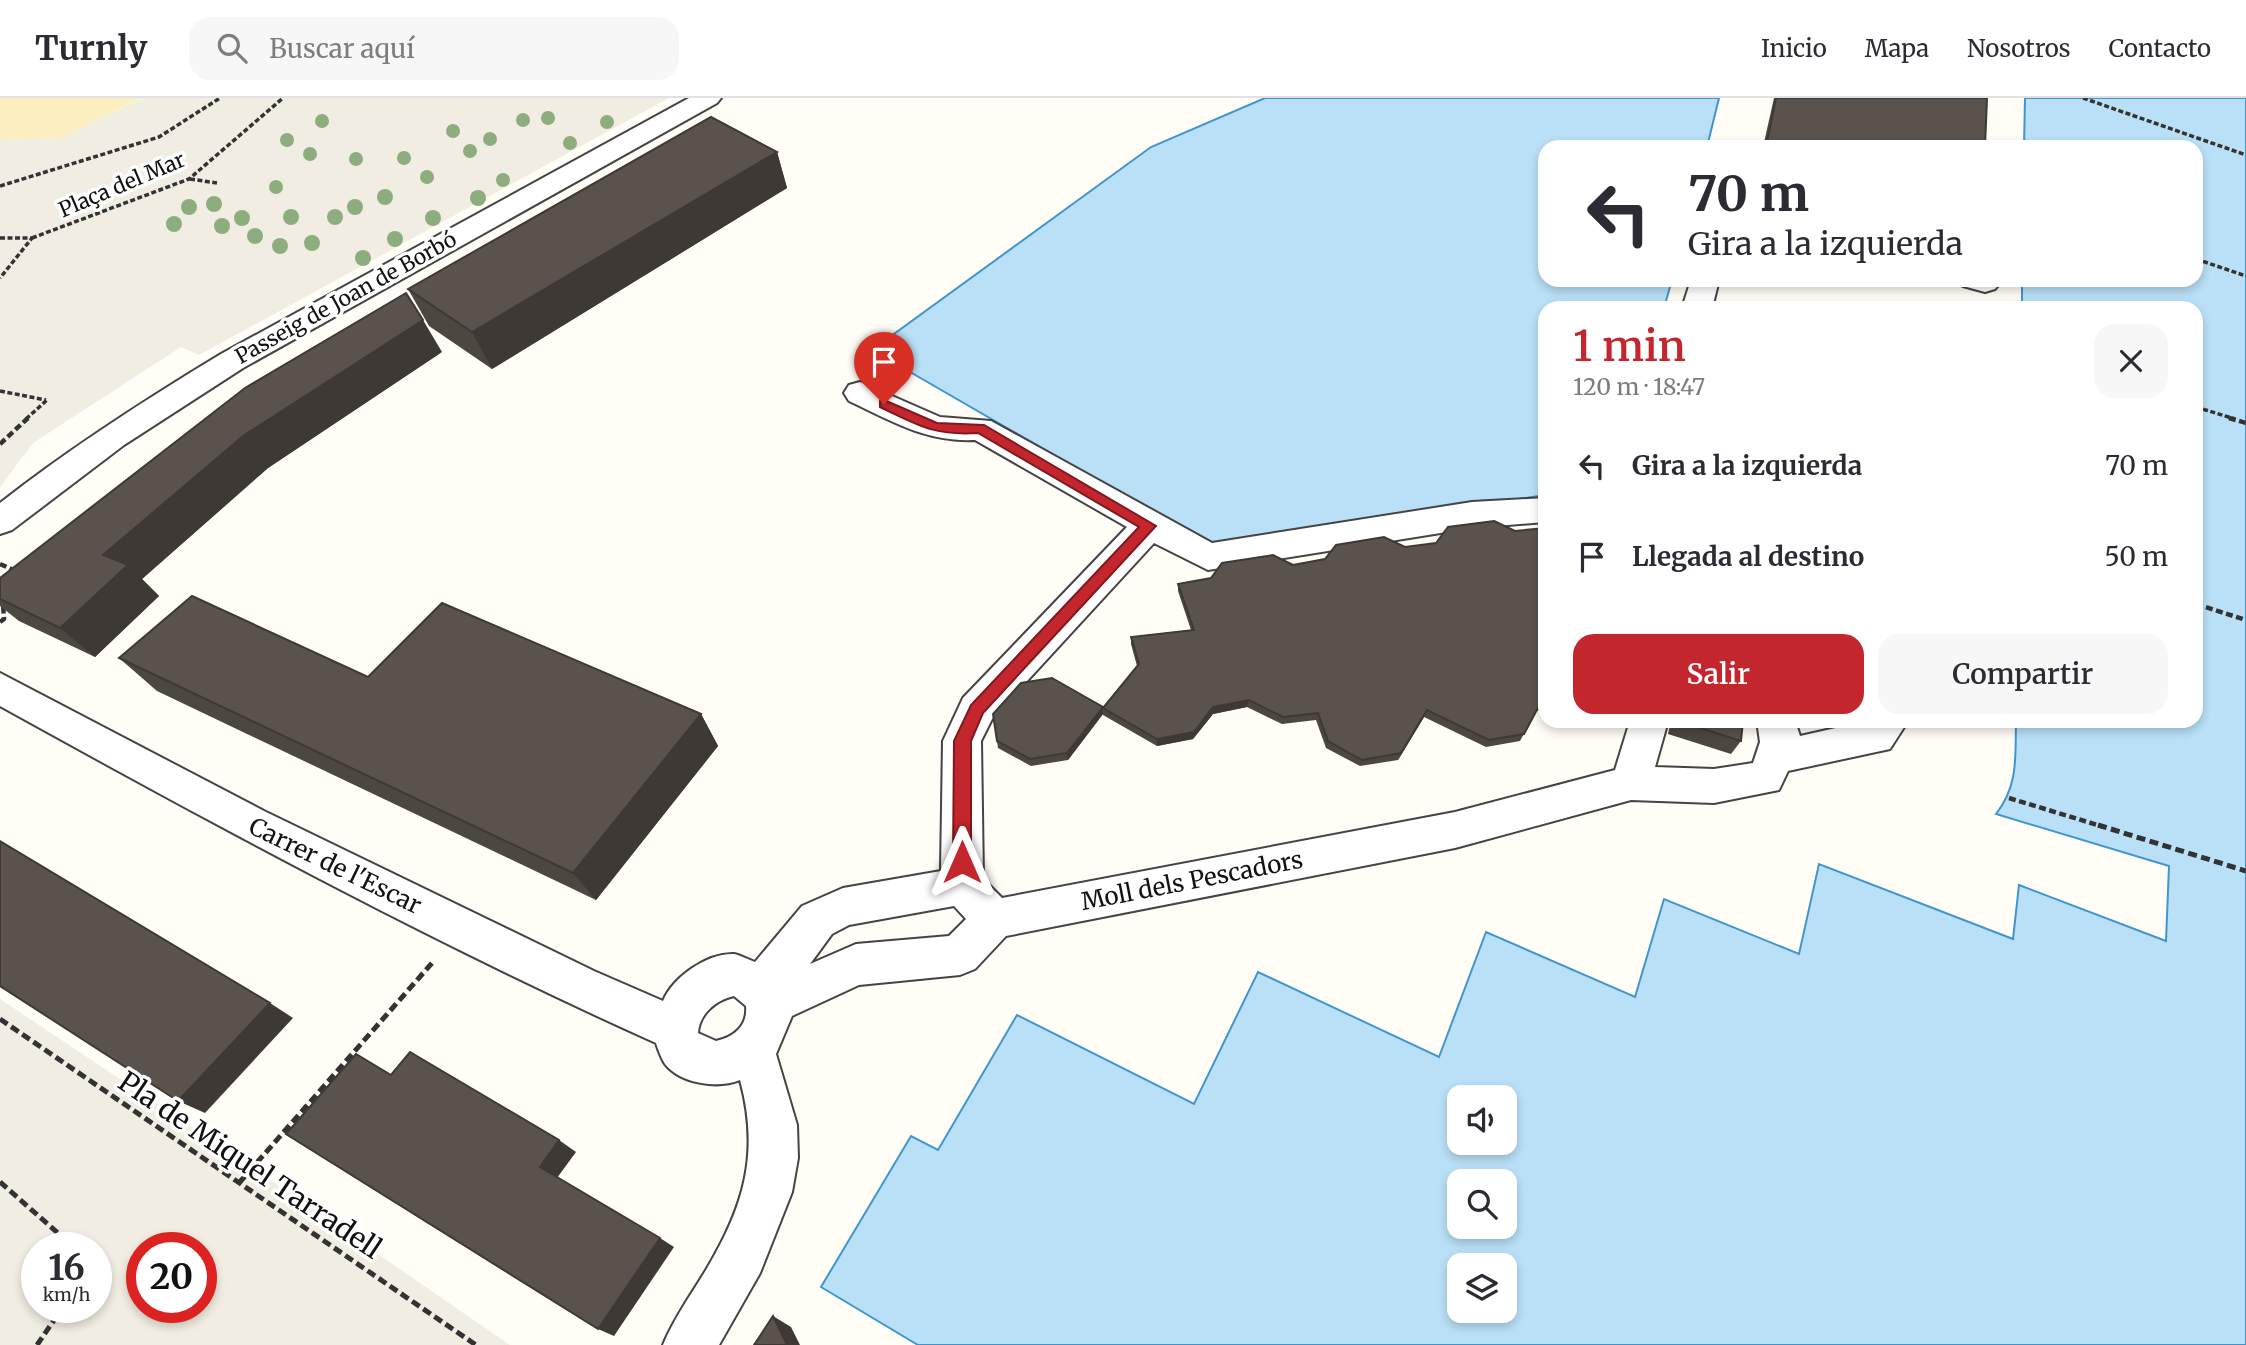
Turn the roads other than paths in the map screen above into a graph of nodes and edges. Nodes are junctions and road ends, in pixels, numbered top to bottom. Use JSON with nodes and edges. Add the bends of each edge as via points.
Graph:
{"nodes":[{"id":1,"x":708,"y":98,"type":"edge"},
{"id":2,"x":860,"y":393,"type":"dead end"},
{"id":3,"x":1538,"y":510,"type":"edge"},
{"id":4,"x":0,"y":522,"type":"edge"},
{"id":5,"x":1149,"y":526,"type":"junction"},
{"id":6,"x":0,"y":688,"type":"edge"},
{"id":7,"x":1647,"y":728,"type":"edge"},
{"id":8,"x":1884,"y":728,"type":"edge"},
{"id":9,"x":1776,"y":739,"type":"edge"},
{"id":10,"x":1631,"y":783,"type":"junction"},
{"id":11,"x":962,"y":886,"type":"junction"},
{"id":12,"x":993,"y":919,"type":"junction"},
{"id":13,"x":765,"y":995,"type":"junction"},
{"id":14,"x":676,"y":1029,"type":"junction"},
{"id":15,"x":749,"y":1051,"type":"junction"},
{"id":16,"x":689,"y":1345,"type":"edge"}],
"edges":[{"from":1,"to":4,"type":"street","name":"Passeig de Joan de Borbó","via":[[222,368],[107,442]]},
{"from":2,"to":5,"type":"street","via":[[933,427],[980,429]]},
{"from":3,"to":5,"type":"street","via":[[1472,515],[1208,557]]},
{"from":5,"to":11,"type":"street","via":[[977,709],[962,741]]},
{"from":6,"to":14,"type":"street","name":"Carrer de l'Escar","via":[[250,824],[578,986]]},
{"from":7,"to":10,"type":"street"},
{"from":8,"to":9,"type":"street","via":[[1876,738]]},
{"from":9,"to":10,"type":"street","name":"Moll dels Pescadors","via":[[1765,778],[1714,786]]},
{"from":10,"to":12,"type":"street","name":"Moll dels Pescadors","via":[[1455,830]]},
{"from":11,"to":12,"type":"street"},
{"from":11,"to":13,"type":"street","via":[[843,907],[817,920]]},
{"from":12,"to":13,"type":"street","via":[[960,955],[856,965]]},
{"from":13,"to":14,"type":"street","via":[[735,975],[714,978],[687,999]]},
{"from":13,"to":15,"type":"street","via":[[764,1034]]},
{"from":14,"to":15,"type":"street","via":[[688,1055],[706,1063],[729,1062]]},
{"from":15,"to":16,"type":"street","via":[[757,1062],[774,1119],[775,1169],[765,1204],[732,1276]]}]}
